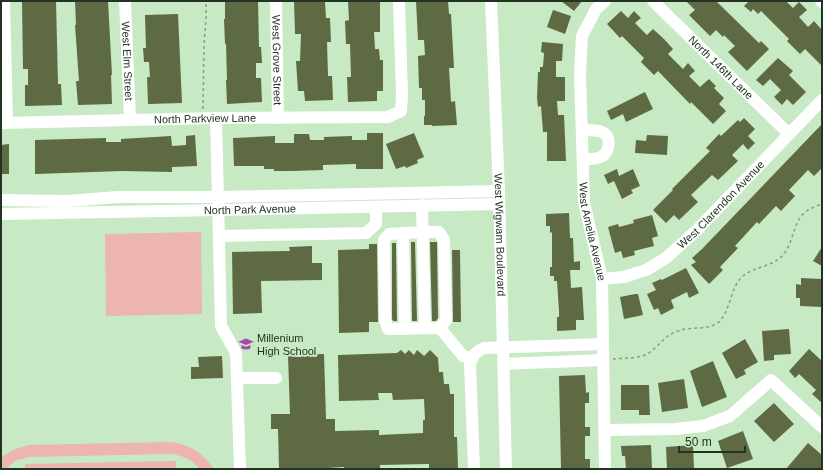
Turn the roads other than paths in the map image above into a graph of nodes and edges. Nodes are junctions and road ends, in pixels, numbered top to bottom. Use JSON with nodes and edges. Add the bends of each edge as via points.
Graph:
{"nodes":[{"id":1,"x":4,"y":1,"type":"edge"},
{"id":2,"x":126,"y":1,"type":"edge"},
{"id":3,"x":276,"y":1,"type":"edge"},
{"id":4,"x":399,"y":1,"type":"edge"},
{"id":5,"x":491,"y":1,"type":"edge"},
{"id":6,"x":605,"y":1,"type":"edge"},
{"id":7,"x":653,"y":1,"type":"edge"},
{"id":8,"x":822,"y":100,"type":"edge"},
{"id":9,"x":216,"y":118,"type":"junction"},
{"id":10,"x":278,"y":118,"type":"junction"},
{"id":11,"x":130,"y":120,"type":"junction"},
{"id":12,"x":4,"y":123,"type":"edge"},
{"id":13,"x":582,"y":130,"type":"junction"},
{"id":14,"x":789,"y":134,"type":"junction"},
{"id":15,"x":583,"y":160,"type":"junction"},
{"id":16,"x":499,"y":191,"type":"junction"},
{"id":17,"x":218,"y":197,"type":"junction"},
{"id":18,"x":1,"y":200,"type":"edge"},
{"id":19,"x":499,"y":204,"type":"junction"},
{"id":20,"x":422,"y":205,"type":"junction"},
{"id":21,"x":376,"y":206,"type":"junction"},
{"id":22,"x":218,"y":210,"type":"junction"},
{"id":23,"x":1,"y":214,"type":"edge"},
{"id":24,"x":422,"y":232,"type":"junction"},
{"id":25,"x":403,"y":233,"type":"junction"},
{"id":26,"x":220,"y":236,"type":"junction"},
{"id":27,"x":602,"y":279,"type":"junction"},
{"id":28,"x":425,"y":328,"type":"junction"},
{"id":29,"x":440,"y":328,"type":"junction"},
{"id":30,"x":406,"y":329,"type":"junction"},
{"id":31,"x":603,"y":344,"type":"junction"},
{"id":32,"x":503,"y":347,"type":"junction"},
{"id":33,"x":471,"y":358,"type":"junction"},
{"id":34,"x":603,"y":360,"type":"junction"},
{"id":35,"x":504,"y":364,"type":"junction"},
{"id":36,"x":237,"y":378,"type":"junction"},
{"id":37,"x":276,"y":378,"type":"dead end"},
{"id":38,"x":822,"y":428,"type":"edge"},
{"id":39,"x":606,"y":430,"type":"junction"},
{"id":40,"x":240,"y":469,"type":"edge"},
{"id":41,"x":474,"y":469,"type":"edge"},
{"id":42,"x":506,"y":469,"type":"edge"},
{"id":43,"x":606,"y":469,"type":"edge"}],
"edges":[{"from":1,"to":12,"type":"street"},
{"from":2,"to":11,"type":"street","name":"West Elm Street"},
{"from":3,"to":10,"type":"street","name":"West Grove Street"},
{"from":4,"to":10,"type":"street","name":"North Parkview Lane","via":[[401,111],[388,117]]},
{"from":5,"to":16,"type":"street","name":"West Wigwam Boulevard"},
{"from":6,"to":13,"type":"street","name":"West Amelia Avenue","via":[[596,9],[582,36]]},
{"from":7,"to":14,"type":"street","name":"North 146th Lane"},
{"from":8,"to":14,"type":"street","name":"West Clarendon Avenue"},
{"from":9,"to":10,"type":"street","name":"North Parkview Lane"},
{"from":9,"to":11,"type":"street","name":"North Parkview Lane"},
{"from":9,"to":17,"type":"street"},
{"from":11,"to":12,"type":"street","name":"North Parkview Lane"},
{"from":13,"to":15,"type":"street","name":"West Amelia Avenue"},
{"from":13,"to":15,"type":"street","via":[[604,133],[609,145],[607,153],[600,158]]},
{"from":14,"to":27,"type":"street","name":"West Clarendon Avenue","via":[[697,230],[666,258],[646,270],[624,277]]},
{"from":15,"to":27,"type":"street","name":"West Amelia Avenue","via":[[584,202]]},
{"from":16,"to":17,"type":"street","name":"North Park Avenue"},
{"from":16,"to":19,"type":"street","name":"West Wigwam Boulevard"},
{"from":17,"to":18,"type":"street","name":"North Park Avenue"},
{"from":17,"to":22,"type":"street"},
{"from":19,"to":20,"type":"street","name":"North Park Avenue"},
{"from":19,"to":32,"type":"street","name":"West Wigwam Boulevard"},
{"from":20,"to":21,"type":"street","name":"North Park Avenue"},
{"from":20,"to":24,"type":"street"},
{"from":21,"to":22,"type":"street","name":"North Park Avenue"},
{"from":21,"to":26,"type":"street","via":[[376,224],[366,233]]},
{"from":22,"to":23,"type":"street","name":"North Park Avenue"},
{"from":22,"to":26,"type":"street"},
{"from":24,"to":25,"type":"street"},
{"from":24,"to":28,"type":"street"},
{"from":24,"to":29,"type":"street","via":[[439,232],[444,240],[446,320]]},
{"from":25,"to":30,"type":"street"},
{"from":25,"to":30,"type":"street","via":[[389,234],[384,240],[385,320],[388,329]]},
{"from":26,"to":36,"type":"street","via":[[221,326],[236,353]]},
{"from":27,"to":31,"type":"street","name":"West Amelia Avenue"},
{"from":28,"to":29,"type":"street"},
{"from":28,"to":30,"type":"street"},
{"from":29,"to":33,"type":"street","via":[[463,356]]},
{"from":31,"to":32,"type":"street"},
{"from":31,"to":34,"type":"street","name":"West Amelia Avenue"},
{"from":32,"to":33,"type":"street","via":[[484,348]]},
{"from":32,"to":35,"type":"street","name":"West Wigwam Boulevard"},
{"from":33,"to":41,"type":"street"},
{"from":34,"to":35,"type":"street"},
{"from":34,"to":39,"type":"street","name":"West Amelia Avenue"},
{"from":35,"to":42,"type":"street","name":"West Wigwam Boulevard"},
{"from":36,"to":37,"type":"street"},
{"from":36,"to":40,"type":"street"},
{"from":38,"to":39,"type":"street","via":[[771,380],[730,416],[703,426]]},
{"from":39,"to":43,"type":"street","name":"West Amelia Avenue"}]}
